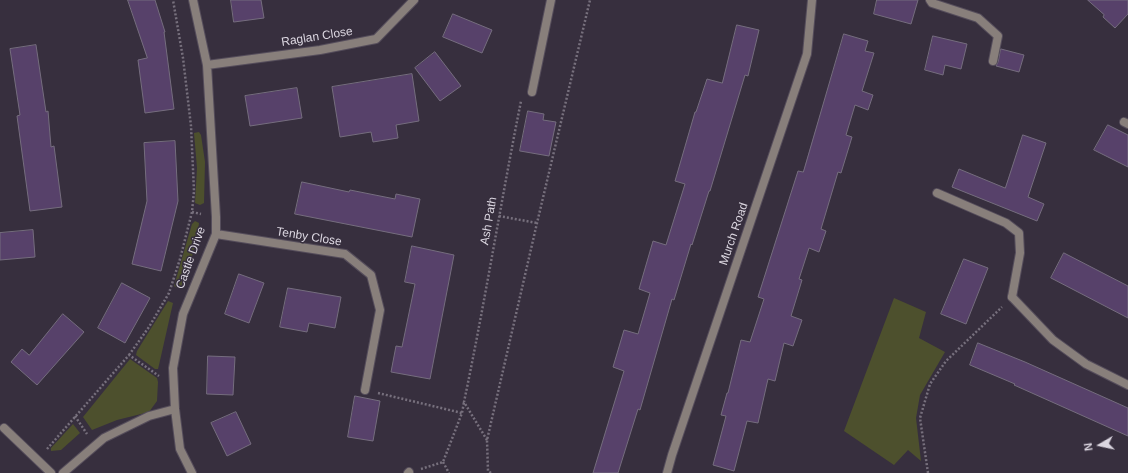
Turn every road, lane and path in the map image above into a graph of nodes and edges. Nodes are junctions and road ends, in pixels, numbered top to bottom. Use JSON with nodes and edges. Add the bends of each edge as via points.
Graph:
{"nodes":[{"id":1,"x":173,"y":0,"type":"edge"},
{"id":2,"x":193,"y":0,"type":"edge"},
{"id":3,"x":414,"y":0,"type":"edge"},
{"id":4,"x":551,"y":0,"type":"edge"},
{"id":5,"x":590,"y":0,"type":"edge"},
{"id":6,"x":812,"y":0,"type":"edge"},
{"id":7,"x":930,"y":0,"type":"edge"},
{"id":8,"x":993,"y":62,"type":"dead end"},
{"id":9,"x":207,"y":66,"type":"junction"},
{"id":10,"x":532,"y":92,"type":"dead end"},
{"id":11,"x":521,"y":100,"type":"dead end"},
{"id":12,"x":937,"y":193,"type":"dead end"},
{"id":13,"x":499,"y":216,"type":"junction"},
{"id":14,"x":536,"y":223,"type":"junction"},
{"id":15,"x":216,"y":234,"type":"junction"},
{"id":16,"x":1012,"y":297,"type":"junction"},
{"id":17,"x":129,"y":355,"type":"junction"},
{"id":18,"x":1128,"y":385,"type":"edge"},
{"id":19,"x":174,"y":386,"type":"junction"},
{"id":20,"x":365,"y":390,"type":"joint"},
{"id":21,"x":464,"y":402,"type":"junction"},
{"id":22,"x":175,"y":409,"type":"junction"},
{"id":23,"x":462,"y":413,"type":"junction"},
{"id":24,"x":75,"y":416,"type":"junction"},
{"id":25,"x":4,"y":428,"type":"dead end"},
{"id":26,"x":487,"y":440,"type":"junction"},
{"id":27,"x":95,"y":445,"type":"junction"},
{"id":28,"x":37,"y":460,"type":"junction"},
{"id":29,"x":443,"y":462,"type":"junction"},
{"id":30,"x":51,"y":473,"type":"edge"},
{"id":31,"x":63,"y":473,"type":"edge"},
{"id":32,"x":192,"y":473,"type":"edge"},
{"id":33,"x":409,"y":473,"type":"edge"},
{"id":34,"x":449,"y":473,"type":"edge"},
{"id":35,"x":491,"y":473,"type":"edge"},
{"id":36,"x":667,"y":473,"type":"edge"},
{"id":37,"x":928,"y":473,"type":"edge"}],
"edges":[{"from":1,"to":17,"type":"path","via":[[192,131],[192,212],[169,293]]},
{"from":2,"to":9,"type":"street","name":"Castle Drive"},
{"from":3,"to":9,"type":"street","name":"Raglan Close","via":[[376,39],[320,50]]},
{"from":4,"to":10,"type":"street"},
{"from":5,"to":14,"type":"path"},
{"from":6,"to":36,"type":"street","name":"Murch Road","via":[[807,54]]},
{"from":7,"to":8,"type":"street","via":[[932,3],[978,18],[998,36]]},
{"from":9,"to":15,"type":"street","name":"Castle Drive"},
{"from":11,"to":13,"type":"path","name":"Ash Path"},
{"from":12,"to":16,"type":"street","via":[[1006,223],[1019,233],[1020,253]]},
{"from":13,"to":14,"type":"path"},
{"from":13,"to":21,"type":"path","name":"Ash Path"},
{"from":14,"to":26,"type":"path"},
{"from":15,"to":19,"type":"street","name":"Castle Drive","via":[[183,314],[173,368]]},
{"from":15,"to":20,"type":"street","name":"Tenby Close","via":[[345,254],[371,275],[380,310]]},
{"from":16,"to":18,"type":"street","via":[[1053,340],[1086,364]]},
{"from":16,"to":37,"type":"path","via":[[946,361],[930,384],[920,418]]},
{"from":17,"to":19,"type":"path"},
{"from":17,"to":24,"type":"path"},
{"from":19,"to":22,"type":"street","name":"Castle Drive"},
{"from":20,"to":23,"type":"path"},
{"from":21,"to":23,"type":"path","name":"Ash Path"},
{"from":21,"to":26,"type":"path"},
{"from":22,"to":27,"type":"street","via":[[149,416]]},
{"from":22,"to":32,"type":"street","name":"Castle Drive","via":[[180,449]]},
{"from":23,"to":29,"type":"path","name":"Ash Path"},
{"from":24,"to":27,"type":"path"},
{"from":24,"to":28,"type":"path"},
{"from":25,"to":28,"type":"street"},
{"from":26,"to":35,"type":"path","via":[[488,471]]},
{"from":27,"to":31,"type":"street"},
{"from":28,"to":30,"type":"street"},
{"from":29,"to":33,"type":"path"},
{"from":29,"to":34,"type":"path"}]}
